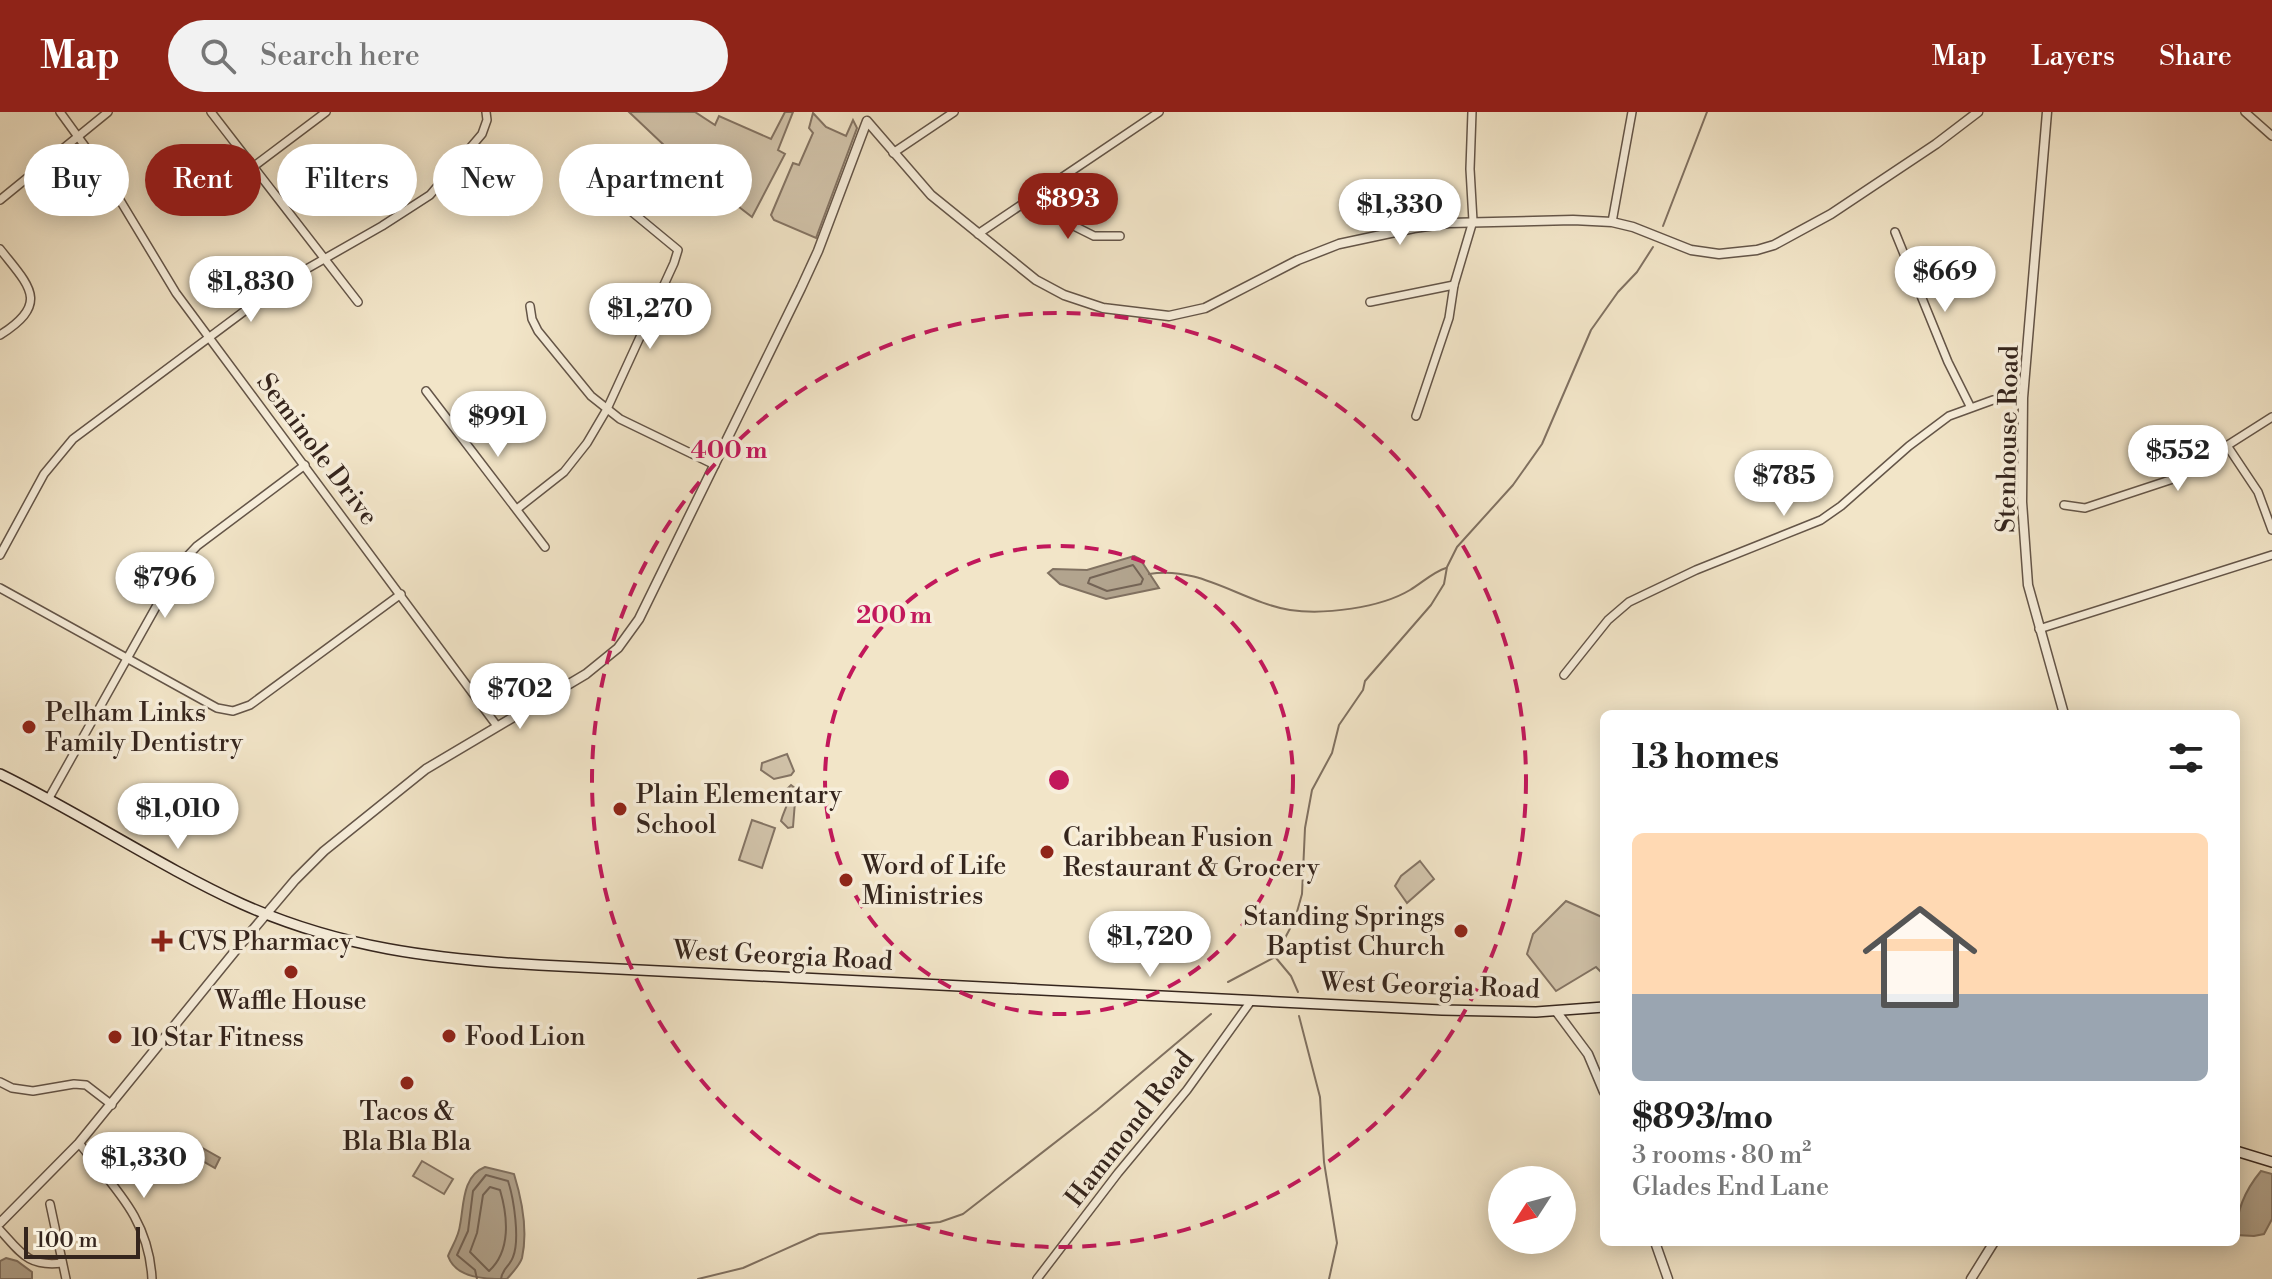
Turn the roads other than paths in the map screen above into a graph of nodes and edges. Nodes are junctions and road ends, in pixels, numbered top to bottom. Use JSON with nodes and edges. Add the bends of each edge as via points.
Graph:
{"nodes":[{"id":1,"x":60,"y":112,"type":"edge"},
{"id":2,"x":108,"y":112,"type":"edge"},
{"id":3,"x":211,"y":112,"type":"edge"},
{"id":4,"x":326,"y":112,"type":"edge"},
{"id":5,"x":486,"y":112,"type":"edge"},
{"id":6,"x":861,"y":112,"type":"edge"},
{"id":7,"x":954,"y":112,"type":"edge"},
{"id":8,"x":1159,"y":112,"type":"edge"},
{"id":9,"x":1472,"y":112,"type":"edge"},
{"id":10,"x":1632,"y":112,"type":"edge"},
{"id":11,"x":1978,"y":112,"type":"edge"},
{"id":12,"x":2047,"y":112,"type":"edge"},
{"id":13,"x":2245,"y":112,"type":"edge"},
{"id":14,"x":867,"y":121,"type":"junction"},
{"id":15,"x":78,"y":135,"type":"junction"},
{"id":16,"x":2272,"y":136,"type":"edge"},
{"id":17,"x":235,"y":144,"type":"edge"},
{"id":18,"x":893,"y":153,"type":"junction"},
{"id":19,"x":261,"y":161,"type":"edge"},
{"id":20,"x":261,"y":177,"type":"edge"},
{"id":21,"x":1036,"y":195,"type":"junction"},
{"id":22,"x":0,"y":200,"type":"edge"},
{"id":23,"x":637,"y":216,"type":"edge"},
{"id":24,"x":1473,"y":221,"type":"junction"},
{"id":25,"x":1612,"y":222,"type":"junction"},
{"id":26,"x":1895,"y":232,"type":"dead end"},
{"id":27,"x":978,"y":234,"type":"junction"},
{"id":28,"x":1120,"y":236,"type":"dead end"},
{"id":29,"x":0,"y":249,"type":"edge"},
{"id":30,"x":325,"y":259,"type":"junction"},
{"id":31,"x":1454,"y":285,"type":"junction"},
{"id":32,"x":358,"y":302,"type":"dead end"},
{"id":33,"x":1370,"y":302,"type":"dead end"},
{"id":34,"x":530,"y":306,"type":"dead end"},
{"id":35,"x":0,"y":335,"type":"edge"},
{"id":36,"x":209,"y":336,"type":"junction"},
{"id":37,"x":426,"y":391,"type":"dead end"},
{"id":38,"x":2023,"y":398,"type":"junction"},
{"id":39,"x":1970,"y":406,"type":"junction"},
{"id":40,"x":607,"y":409,"type":"junction"},
{"id":41,"x":1416,"y":416,"type":"dead end"},
{"id":42,"x":2272,"y":417,"type":"edge"},
{"id":43,"x":2228,"y":447,"type":"junction"},
{"id":44,"x":305,"y":465,"type":"junction"},
{"id":45,"x":715,"y":465,"type":"junction"},
{"id":46,"x":2064,"y":505,"type":"dead end"},
{"id":47,"x":517,"y":509,"type":"junction"},
{"id":48,"x":2272,"y":530,"type":"edge"},
{"id":49,"x":545,"y":547,"type":"dead end"},
{"id":50,"x":0,"y":555,"type":"edge"},
{"id":51,"x":2272,"y":555,"type":"edge"},
{"id":52,"x":0,"y":588,"type":"edge"},
{"id":53,"x":401,"y":594,"type":"junction"},
{"id":54,"x":2039,"y":629,"type":"junction"},
{"id":55,"x":126,"y":657,"type":"junction"},
{"id":56,"x":1564,"y":675,"type":"dead end"},
{"id":57,"x":2063,"y":710,"type":"edge"},
{"id":58,"x":497,"y":726,"type":"junction"},
{"id":59,"x":0,"y":774,"type":"edge"},
{"id":60,"x":49,"y":798,"type":"junction"},
{"id":61,"x":267,"y":913,"type":"junction"},
{"id":62,"x":1251,"y":1001,"type":"junction"},
{"id":63,"x":1600,"y":1007,"type":"edge"},
{"id":64,"x":1556,"y":1011,"type":"junction"},
{"id":65,"x":0,"y":1082,"type":"edge"},
{"id":66,"x":1600,"y":1082,"type":"edge"},
{"id":67,"x":112,"y":1105,"type":"junction"},
{"id":68,"x":79,"y":1143,"type":"junction"},
{"id":69,"x":2240,"y":1152,"type":"edge"},
{"id":70,"x":2272,"y":1162,"type":"edge"},
{"id":71,"x":50,"y":1204,"type":"dead end"},
{"id":72,"x":0,"y":1223,"type":"edge"},
{"id":73,"x":0,"y":1230,"type":"edge"},
{"id":74,"x":1656,"y":1246,"type":"edge"},
{"id":75,"x":1992,"y":1246,"type":"edge"},
{"id":76,"x":62,"y":1263,"type":"junction"},
{"id":77,"x":66,"y":1279,"type":"edge"},
{"id":78,"x":152,"y":1279,"type":"edge"},
{"id":79,"x":1037,"y":1279,"type":"edge"},
{"id":80,"x":1668,"y":1279,"type":"edge"},
{"id":81,"x":1971,"y":1279,"type":"edge"}],
"edges":[{"from":1,"to":15,"type":"street","name":"Seminole Drive"},
{"from":2,"to":15,"type":"street"},
{"from":3,"to":17,"type":"street"},
{"from":4,"to":19,"type":"street"},
{"from":5,"to":30,"type":"street","via":[[482,134],[430,195]]},
{"from":6,"to":14,"type":"street"},
{"from":7,"to":18,"type":"street"},
{"from":8,"to":21,"type":"street"},
{"from":9,"to":24,"type":"street"},
{"from":10,"to":25,"type":"street"},
{"from":11,"to":25,"type":"street","via":[[1831,214],[1774,245],[1719,254],[1691,250]]},
{"from":12,"to":38,"type":"street","name":"Stenhouse Road"},
{"from":13,"to":16,"type":"street"},
{"from":14,"to":18,"type":"street"},
{"from":14,"to":45,"type":"street","via":[[818,251]]},
{"from":15,"to":22,"type":"street"},
{"from":15,"to":36,"type":"street","name":"Seminole Drive","via":[[168,282]]},
{"from":18,"to":27,"type":"street"},
{"from":20,"to":30,"type":"street"},
{"from":21,"to":27,"type":"street"},
{"from":21,"to":28,"type":"street","via":[[1094,236]]},
{"from":23,"to":40,"type":"street","via":[[678,250]]},
{"from":24,"to":25,"type":"street"},
{"from":24,"to":27,"type":"street","via":[[1339,244],[1205,308],[1169,316],[1115,311],[1054,290]]},
{"from":24,"to":31,"type":"street"},
{"from":26,"to":39,"type":"street"},
{"from":29,"to":35,"type":"street","via":[[26,283],[30,300],[23,319]]},
{"from":30,"to":32,"type":"street"},
{"from":30,"to":36,"type":"street"},
{"from":31,"to":33,"type":"street"},
{"from":31,"to":41,"type":"street","via":[[1449,318]]},
{"from":34,"to":40,"type":"street","via":[[538,331]]},
{"from":36,"to":44,"type":"street","name":"Seminole Drive"},
{"from":36,"to":50,"type":"street","via":[[63,448]]},
{"from":37,"to":47,"type":"street"},
{"from":38,"to":39,"type":"street"},
{"from":38,"to":54,"type":"street","name":"Stenhouse Road","via":[[2026,570]]},
{"from":39,"to":56,"type":"street","via":[[1909,446],[1821,520],[1629,602]]},
{"from":40,"to":45,"type":"street"},
{"from":40,"to":47,"type":"street","via":[[573,462]]},
{"from":42,"to":43,"type":"street"},
{"from":43,"to":46,"type":"street","via":[[2176,478],[2085,508]]},
{"from":43,"to":48,"type":"street","via":[[2258,492]]},
{"from":44,"to":53,"type":"street","name":"Seminole Drive"},
{"from":44,"to":55,"type":"street","via":[[187,555]]},
{"from":45,"to":58,"type":"street","via":[[639,619],[618,648],[586,674]]},
{"from":47,"to":49,"type":"street"},
{"from":51,"to":54,"type":"street"},
{"from":52,"to":55,"type":"street"},
{"from":53,"to":55,"type":"street","via":[[239,710],[217,708]]},
{"from":53,"to":58,"type":"street","name":"Seminole Drive"},
{"from":54,"to":57,"type":"street","name":"Stenhouse Road"},
{"from":55,"to":60,"type":"street"},
{"from":58,"to":61,"type":"street","via":[[426,769],[347,832]]},
{"from":59,"to":60,"type":"main road","name":"West Georgia Road"},
{"from":60,"to":61,"type":"main road","name":"West Georgia Road","via":[[203,884]]},
{"from":61,"to":62,"type":"main road","name":"West Georgia Road","via":[[357,943],[470,961]]},
{"from":61,"to":67,"type":"street"},
{"from":62,"to":64,"type":"main road","name":"West Georgia Road"},
{"from":62,"to":79,"type":"street","name":"Hammond Road"},
{"from":63,"to":64,"type":"main road","name":"West Georgia Road"},
{"from":64,"to":66,"type":"street","via":[[1588,1054]]},
{"from":65,"to":67,"type":"street","via":[[33,1091],[86,1085]]},
{"from":67,"to":68,"type":"street"},
{"from":68,"to":72,"type":"street"},
{"from":68,"to":78,"type":"street","via":[[135,1215]]},
{"from":69,"to":70,"type":"main road"},
{"from":71,"to":76,"type":"street"},
{"from":73,"to":76,"type":"street","via":[[35,1263]]},
{"from":74,"to":80,"type":"street"},
{"from":75,"to":81,"type":"street"},
{"from":76,"to":77,"type":"street"}]}
